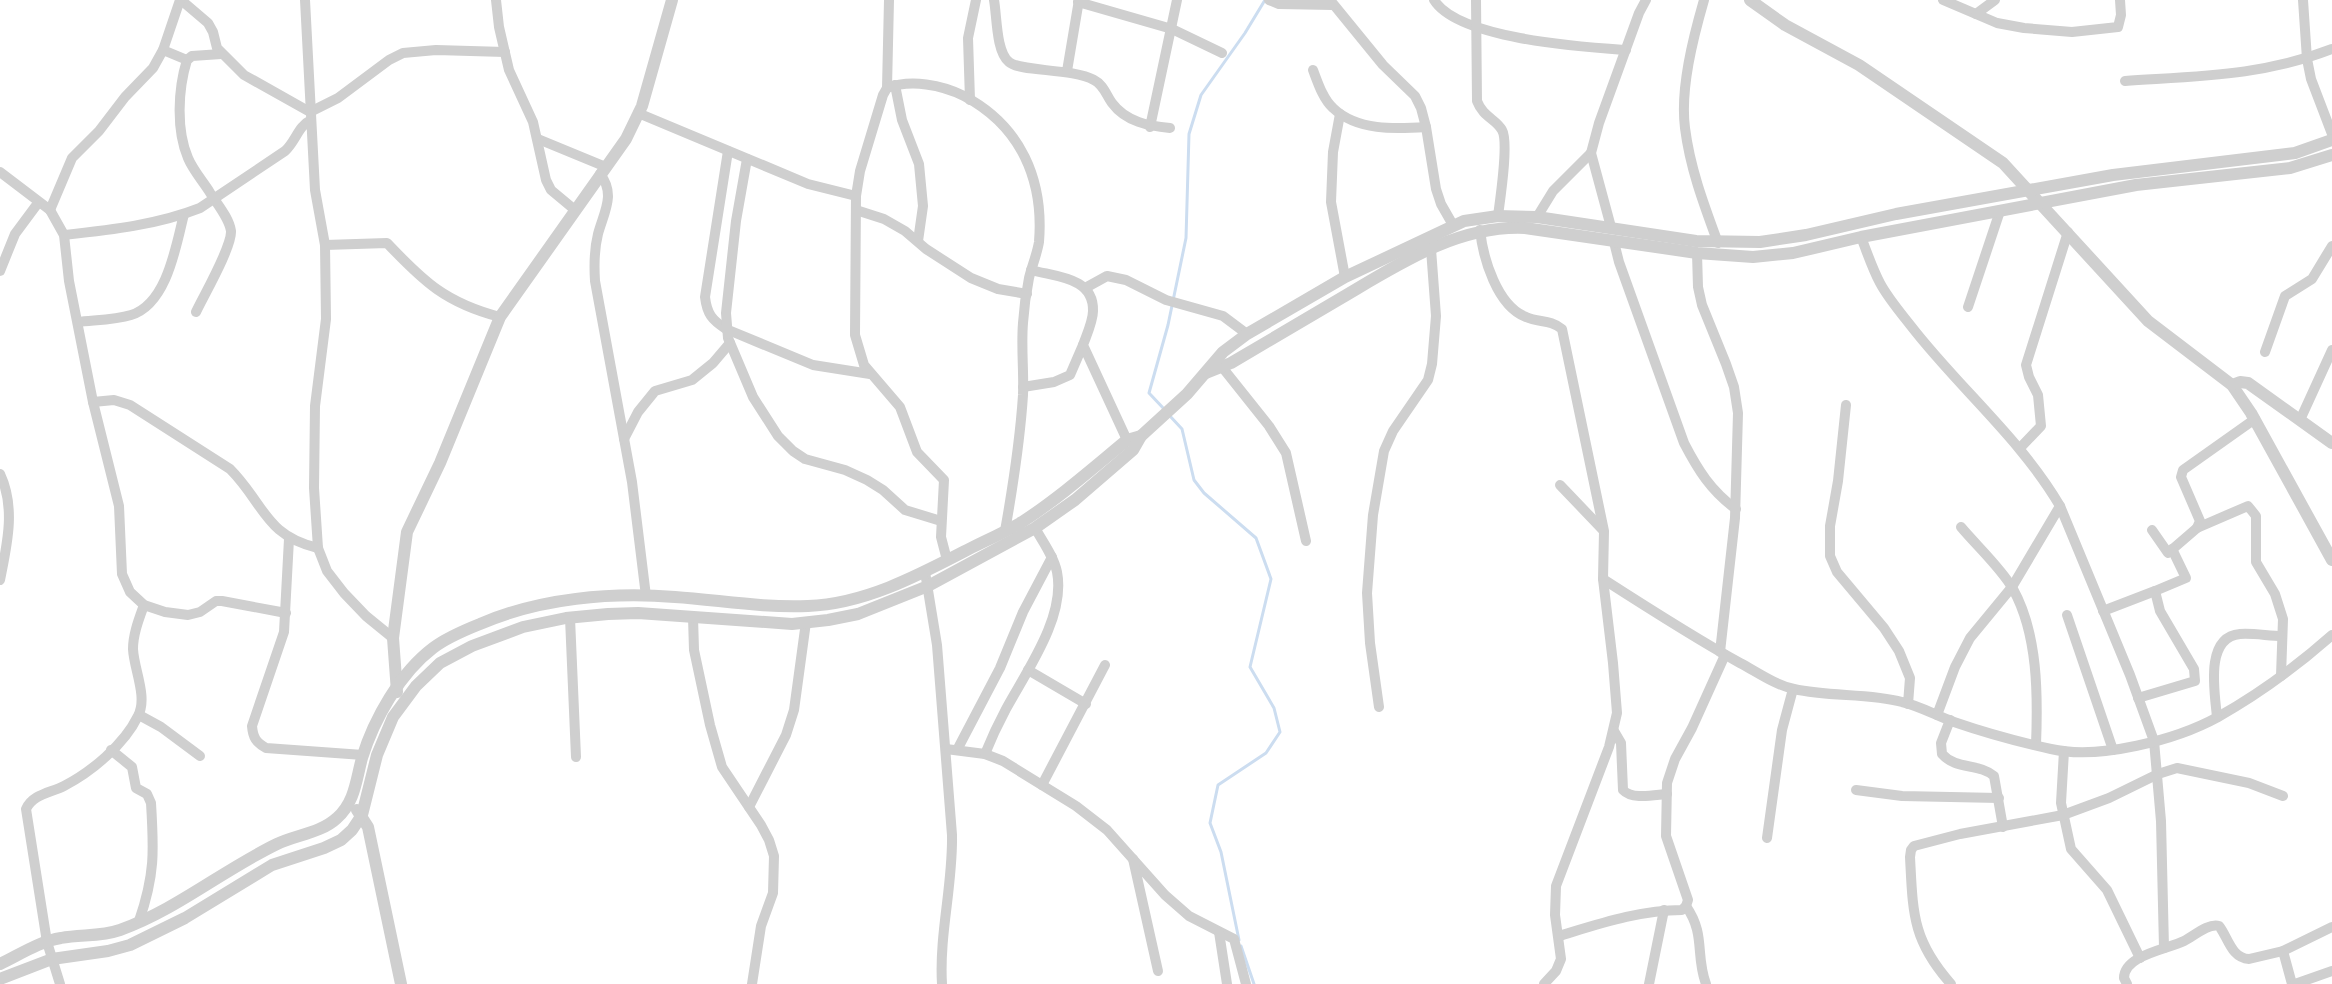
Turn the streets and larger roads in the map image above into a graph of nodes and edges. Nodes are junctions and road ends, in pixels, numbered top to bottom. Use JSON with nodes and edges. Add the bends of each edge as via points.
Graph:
{"nodes":[{"id":1,"x":180,"y":0,"type":"edge"},
{"id":2,"x":305,"y":0,"type":"edge"},
{"id":3,"x":496,"y":0,"type":"edge"},
{"id":4,"x":672,"y":0,"type":"edge"},
{"id":5,"x":889,"y":0,"type":"edge"},
{"id":6,"x":976,"y":0,"type":"edge"},
{"id":7,"x":994,"y":0,"type":"edge"},
{"id":8,"x":1177,"y":0,"type":"edge"},
{"id":9,"x":1269,"y":0,"type":"edge"},
{"id":10,"x":1434,"y":0,"type":"edge"},
{"id":11,"x":1476,"y":0,"type":"edge"},
{"id":12,"x":1646,"y":0,"type":"edge"},
{"id":13,"x":1704,"y":0,"type":"edge"},
{"id":14,"x":1750,"y":0,"type":"edge"},
{"id":15,"x":1943,"y":0,"type":"edge"},
{"id":16,"x":1995,"y":0,"type":"edge"},
{"id":17,"x":2120,"y":0,"type":"edge"},
{"id":18,"x":2303,"y":0,"type":"edge"},
{"id":19,"x":1078,"y":1,"type":"edge"},
{"id":20,"x":1307,"y":2,"type":"edge"},
{"id":21,"x":1331,"y":3,"type":"edge"},
{"id":22,"x":1976,"y":14,"type":"junction"},
{"id":23,"x":1476,"y":27,"type":"junction"},
{"id":24,"x":1172,"y":29,"type":"junction"},
{"id":25,"x":2332,"y":49,"type":"edge"},
{"id":26,"x":163,"y":50,"type":"junction"},
{"id":27,"x":1626,"y":50,"type":"junction"},
{"id":28,"x":505,"y":52,"type":"junction"},
{"id":29,"x":1222,"y":53,"type":"dead end"},
{"id":30,"x":221,"y":54,"type":"junction"},
{"id":31,"x":2307,"y":59,"type":"junction"},
{"id":32,"x":186,"y":60,"type":"junction"},
{"id":33,"x":1313,"y":70,"type":"dead end"},
{"id":34,"x":1067,"y":71,"type":"junction"},
{"id":35,"x":2125,"y":81,"type":"dead end"},
{"id":36,"x":891,"y":86,"type":"junction"},
{"id":37,"x":970,"y":100,"type":"junction"},
{"id":38,"x":638,"y":113,"type":"junction"},
{"id":39,"x":1340,"y":114,"type":"junction"},
{"id":40,"x":311,"y":116,"type":"junction"},
{"id":41,"x":1150,"y":126,"type":"junction"},
{"id":42,"x":1426,"y":127,"type":"junction"},
{"id":43,"x":1170,"y":128,"type":"dead end"},
{"id":44,"x":2332,"y":134,"type":"edge"},
{"id":45,"x":538,"y":139,"type":"junction"},
{"id":46,"x":2332,"y":140,"type":"edge"},
{"id":47,"x":728,"y":151,"type":"junction"},
{"id":48,"x":1591,"y":153,"type":"junction"},
{"id":49,"x":2332,"y":155,"type":"edge"},
{"id":50,"x":747,"y":159,"type":"junction"},
{"id":51,"x":604,"y":169,"type":"junction"},
{"id":52,"x":0,"y":172,"type":"edge"},
{"id":53,"x":2031,"y":191,"type":"junction"},
{"id":54,"x":856,"y":196,"type":"junction"},
{"id":55,"x":214,"y":199,"type":"junction"},
{"id":56,"x":38,"y":203,"type":"junction"},
{"id":57,"x":2041,"y":203,"type":"junction"},
{"id":58,"x":50,"y":210,"type":"junction"},
{"id":59,"x":576,"y":210,"type":"junction"},
{"id":60,"x":856,"y":210,"type":"junction"},
{"id":61,"x":2000,"y":211,"type":"junction"},
{"id":62,"x":184,"y":214,"type":"junction"},
{"id":63,"x":1498,"y":216,"type":"junction"},
{"id":64,"x":1537,"y":217,"type":"junction"},
{"id":65,"x":1453,"y":226,"type":"junction"},
{"id":66,"x":1612,"y":227,"type":"junction"},
{"id":67,"x":1480,"y":230,"type":"junction"},
{"id":68,"x":2068,"y":232,"type":"junction"},
{"id":69,"x":64,"y":235,"type":"junction"},
{"id":70,"x":1861,"y":237,"type":"junction"},
{"id":71,"x":918,"y":241,"type":"junction"},
{"id":72,"x":1614,"y":242,"type":"junction"},
{"id":73,"x":1718,"y":243,"type":"junction"},
{"id":74,"x":325,"y":245,"type":"junction"},
{"id":75,"x":2332,"y":246,"type":"edge"},
{"id":76,"x":1431,"y":249,"type":"junction"},
{"id":77,"x":1697,"y":253,"type":"junction"},
{"id":78,"x":1032,"y":270,"type":"junction"},
{"id":79,"x":0,"y":271,"type":"edge"},
{"id":80,"x":1345,"y":277,"type":"junction"},
{"id":81,"x":1087,"y":288,"type":"junction"},
{"id":82,"x":1027,"y":294,"type":"junction"},
{"id":83,"x":1968,"y":307,"type":"dead end"},
{"id":84,"x":196,"y":312,"type":"dead end"},
{"id":85,"x":500,"y":317,"type":"junction"},
{"id":86,"x":78,"y":322,"type":"junction"},
{"id":87,"x":726,"y":329,"type":"junction"},
{"id":88,"x":1247,"y":334,"type":"junction"},
{"id":89,"x":730,"y":343,"type":"junction"},
{"id":90,"x":1083,"y":344,"type":"junction"},
{"id":91,"x":2332,"y":350,"type":"edge"},
{"id":92,"x":2264,"y":352,"type":"dead end"},
{"id":93,"x":1222,"y":367,"type":"junction"},
{"id":94,"x":870,"y":374,"type":"junction"},
{"id":95,"x":1203,"y":374,"type":"junction"},
{"id":96,"x":2232,"y":385,"type":"junction"},
{"id":97,"x":1022,"y":387,"type":"junction"},
{"id":98,"x":93,"y":402,"type":"junction"},
{"id":99,"x":1846,"y":405,"type":"dead end"},
{"id":100,"x":2255,"y":419,"type":"junction"},
{"id":101,"x":2300,"y":420,"type":"junction"},
{"id":102,"x":1141,"y":436,"type":"junction"},
{"id":103,"x":624,"y":440,"type":"junction"},
{"id":104,"x":1126,"y":440,"type":"junction"},
{"id":105,"x":2332,"y":444,"type":"edge"},
{"id":106,"x":2020,"y":448,"type":"junction"},
{"id":107,"x":0,"y":474,"type":"edge"},
{"id":108,"x":1560,"y":485,"type":"dead end"},
{"id":109,"x":2060,"y":506,"type":"junction"},
{"id":110,"x":1736,"y":509,"type":"junction"},
{"id":111,"x":941,"y":521,"type":"junction"},
{"id":112,"x":1961,"y":527,"type":"dead end"},
{"id":113,"x":1035,"y":528,"type":"junction"},
{"id":114,"x":2197,"y":528,"type":"junction"},
{"id":115,"x":2152,"y":530,"type":"dead end"},
{"id":116,"x":1005,"y":531,"type":"junction"},
{"id":117,"x":1604,"y":531,"type":"junction"},
{"id":118,"x":289,"y":539,"type":"junction"},
{"id":119,"x":1306,"y":541,"type":"dead end"},
{"id":120,"x":318,"y":548,"type":"junction"},
{"id":121,"x":2172,"y":549,"type":"junction"},
{"id":122,"x":1052,"y":557,"type":"junction"},
{"id":123,"x":947,"y":560,"type":"junction"},
{"id":124,"x":2332,"y":560,"type":"edge"},
{"id":125,"x":925,"y":572,"type":"junction"},
{"id":126,"x":1603,"y":579,"type":"junction"},
{"id":127,"x":0,"y":580,"type":"edge"},
{"id":128,"x":928,"y":586,"type":"junction"},
{"id":129,"x":2012,"y":587,"type":"junction"},
{"id":130,"x":2155,"y":591,"type":"junction"},
{"id":131,"x":646,"y":596,"type":"junction"},
{"id":132,"x":144,"y":605,"type":"junction"},
{"id":133,"x":2104,"y":611,"type":"junction"},
{"id":134,"x":286,"y":612,"type":"junction"},
{"id":135,"x":2067,"y":616,"type":"dead end"},
{"id":136,"x":693,"y":617,"type":"junction"},
{"id":137,"x":570,"y":618,"type":"junction"},
{"id":138,"x":806,"y":622,"type":"junction"},
{"id":139,"x":2332,"y":635,"type":"edge"},
{"id":140,"x":2282,"y":636,"type":"junction"},
{"id":141,"x":393,"y":638,"type":"junction"},
{"id":142,"x":1723,"y":653,"type":"junction"},
{"id":143,"x":1105,"y":665,"type":"dead end"},
{"id":144,"x":1028,"y":670,"type":"junction"},
{"id":145,"x":2281,"y":676,"type":"junction"},
{"id":146,"x":396,"y":688,"type":"junction"},
{"id":147,"x":1793,"y":689,"type":"junction"},
{"id":148,"x":2138,"y":698,"type":"junction"},
{"id":149,"x":1086,"y":704,"type":"junction"},
{"id":150,"x":1908,"y":704,"type":"junction"},
{"id":151,"x":401,"y":706,"type":"junction"},
{"id":152,"x":1379,"y":707,"type":"dead end"},
{"id":153,"x":1937,"y":715,"type":"junction"},
{"id":154,"x":139,"y":716,"type":"junction"},
{"id":155,"x":2217,"y":717,"type":"junction"},
{"id":156,"x":1950,"y":720,"type":"junction"},
{"id":157,"x":1614,"y":730,"type":"junction"},
{"id":158,"x":2154,"y":740,"type":"junction"},
{"id":159,"x":2036,"y":746,"type":"junction"},
{"id":160,"x":951,"y":749,"type":"junction"},
{"id":161,"x":111,"y":750,"type":"junction"},
{"id":162,"x":2113,"y":750,"type":"junction"},
{"id":163,"x":2064,"y":752,"type":"junction"},
{"id":164,"x":985,"y":754,"type":"junction"},
{"id":165,"x":363,"y":755,"type":"junction"},
{"id":166,"x":200,"y":756,"type":"dead end"},
{"id":167,"x":576,"y":757,"type":"dead end"},
{"id":168,"x":2158,"y":774,"type":"junction"},
{"id":169,"x":1042,"y":785,"type":"junction"},
{"id":170,"x":1856,"y":790,"type":"dead end"},
{"id":171,"x":1666,"y":794,"type":"junction"},
{"id":172,"x":2283,"y":796,"type":"dead end"},
{"id":173,"x":1999,"y":798,"type":"junction"},
{"id":174,"x":351,"y":803,"type":"junction"},
{"id":175,"x":748,"y":807,"type":"junction"},
{"id":176,"x":362,"y":815,"type":"junction"},
{"id":177,"x":2063,"y":815,"type":"junction"},
{"id":178,"x":2003,"y":826,"type":"junction"},
{"id":179,"x":1767,"y":838,"type":"dead end"},
{"id":180,"x":1133,"y":858,"type":"junction"},
{"id":181,"x":1686,"y":906,"type":"junction"},
{"id":182,"x":1664,"y":910,"type":"junction"},
{"id":183,"x":139,"y":921,"type":"junction"},
{"id":184,"x":2332,"y":927,"type":"edge"},
{"id":185,"x":1219,"y":932,"type":"junction"},
{"id":186,"x":1559,"y":936,"type":"junction"},
{"id":187,"x":47,"y":942,"type":"junction"},
{"id":188,"x":2164,"y":948,"type":"junction"},
{"id":189,"x":2284,"y":951,"type":"junction"},
{"id":190,"x":52,"y":958,"type":"junction"},
{"id":191,"x":2140,"y":958,"type":"junction"},
{"id":192,"x":0,"y":964,"type":"edge"},
{"id":193,"x":1158,"y":970,"type":"dead end"},
{"id":194,"x":2332,"y":971,"type":"edge"},
{"id":195,"x":0,"y":980,"type":"edge"},
{"id":196,"x":60,"y":984,"type":"edge"},
{"id":197,"x":401,"y":984,"type":"edge"},
{"id":198,"x":752,"y":984,"type":"edge"},
{"id":199,"x":942,"y":984,"type":"edge"},
{"id":200,"x":1227,"y":984,"type":"edge"},
{"id":201,"x":1246,"y":984,"type":"edge"},
{"id":202,"x":1544,"y":984,"type":"edge"},
{"id":203,"x":1649,"y":984,"type":"edge"},
{"id":204,"x":1706,"y":984,"type":"edge"},
{"id":205,"x":1951,"y":984,"type":"edge"},
{"id":206,"x":2127,"y":984,"type":"edge"},
{"id":207,"x":2293,"y":984,"type":"edge"}],
"edges":[{"from":1,"to":26,"type":"street"},
{"from":1,"to":30,"type":"street","via":[[208,23]]},
{"from":2,"to":40,"type":"street"},
{"from":3,"to":28,"type":"street"},
{"from":4,"to":38,"type":"street"},
{"from":5,"to":36,"type":"street"},
{"from":6,"to":37,"type":"street","via":[[968,38]]},
{"from":7,"to":34,"type":"street","via":[[1002,50],[1010,64]]},
{"from":8,"to":24,"type":"street"},
{"from":9,"to":20,"type":"street","via":[[1279,4]]},
{"from":10,"to":23,"type":"street","via":[[1448,16]]},
{"from":11,"to":23,"type":"street"},
{"from":12,"to":27,"type":"street"},
{"from":13,"to":73,"type":"street","via":[[1694,35],[1684,105],[1685,127],[1700,196]]},
{"from":14,"to":53,"type":"street","via":[[1785,25],[1858,65],[1979,144]]},
{"from":15,"to":22,"type":"street"},
{"from":16,"to":22,"type":"street"},
{"from":17,"to":22,"type":"street","via":[[2118,27],[2106,30],[2072,32],[2024,28],[1997,23]]},
{"from":18,"to":31,"type":"street"},
{"from":19,"to":24,"type":"street"},
{"from":19,"to":34,"type":"street"},
{"from":20,"to":21,"type":"street"},
{"from":21,"to":42,"type":"street","via":[[1383,65],[1415,96]]},
{"from":23,"to":27,"type":"street","via":[[1550,44]]},
{"from":23,"to":63,"type":"street","via":[[1477,101],[1490,119],[1501,127],[1505,140]]},
{"from":24,"to":29,"type":"street"},
{"from":24,"to":41,"type":"street"},
{"from":25,"to":31,"type":"street"},
{"from":26,"to":32,"type":"street"},
{"from":26,"to":58,"type":"street","via":[[153,68],[72,158]]},
{"from":27,"to":48,"type":"street"},
{"from":28,"to":40,"type":"street","via":[[436,50],[403,54],[389,60]]},
{"from":28,"to":45,"type":"street","via":[[518,94]]},
{"from":30,"to":32,"type":"street","via":[[192,56]]},
{"from":30,"to":40,"type":"street","via":[[244,75]]},
{"from":31,"to":35,"type":"street","via":[[2240,74]]},
{"from":31,"to":44,"type":"street","via":[[2311,79]]},
{"from":32,"to":55,"type":"street","via":[[181,95],[181,136],[188,159]]},
{"from":33,"to":39,"type":"street","via":[[1326,99]]},
{"from":34,"to":41,"type":"street","via":[[1096,80],[1124,115]]},
{"from":36,"to":37,"type":"street","via":[[935,86]]},
{"from":36,"to":54,"type":"street","via":[[860,171]]},
{"from":36,"to":71,"type":"street","via":[[919,164],[923,206]]},
{"from":37,"to":78,"type":"street","via":[[993,116],[1014,138],[1034,178],[1040,211]]},
{"from":38,"to":47,"type":"street"},
{"from":38,"to":51,"type":"street","via":[[626,138]]},
{"from":39,"to":42,"type":"street","via":[[1382,128]]},
{"from":39,"to":80,"type":"street","via":[[1332,160],[1331,202]]},
{"from":40,"to":55,"type":"street","via":[[285,151]]},
{"from":40,"to":74,"type":"street","via":[[315,190]]},
{"from":41,"to":43,"type":"street"},
{"from":42,"to":65,"type":"street","via":[[1436,189]]},
{"from":45,"to":51,"type":"street"},
{"from":45,"to":59,"type":"street","via":[[551,190]]},
{"from":46,"to":53,"type":"street","via":[[2295,153],[2113,175]]},
{"from":47,"to":50,"type":"street"},
{"from":47,"to":87,"type":"street","via":[[705,297],[709,315]]},
{"from":48,"to":64,"type":"street","via":[[1553,191]]},
{"from":48,"to":66,"type":"street"},
{"from":49,"to":57,"type":"street","via":[[2290,168],[2136,185]]},
{"from":50,"to":54,"type":"street","via":[[808,184]]},
{"from":50,"to":87,"type":"street","via":[[730,270]]},
{"from":51,"to":59,"type":"street"},
{"from":51,"to":103,"type":"street","via":[[609,199],[598,234],[595,281]]},
{"from":52,"to":56,"type":"street"},
{"from":53,"to":57,"type":"street"},
{"from":53,"to":73,"type":"street","via":[[1896,214],[1806,235],[1760,242]]},
{"from":54,"to":60,"type":"street"},
{"from":55,"to":62,"type":"street"},
{"from":55,"to":84,"type":"street","via":[[227,220],[230,241]]},
{"from":56,"to":58,"type":"street"},
{"from":56,"to":79,"type":"street","via":[[15,234]]},
{"from":57,"to":61,"type":"street"},
{"from":57,"to":68,"type":"street"},
{"from":58,"to":69,"type":"street"},
{"from":59,"to":85,"type":"street"},
{"from":60,"to":71,"type":"street","via":[[884,219]]},
{"from":60,"to":94,"type":"street","via":[[855,335]]},
{"from":61,"to":70,"type":"street"},
{"from":61,"to":83,"type":"street"},
{"from":62,"to":69,"type":"street","via":[[111,230]]},
{"from":62,"to":86,"type":"street","via":[[168,270],[147,308],[131,315]]},
{"from":63,"to":64,"type":"street"},
{"from":63,"to":65,"type":"street"},
{"from":64,"to":66,"type":"street"},
{"from":65,"to":80,"type":"street"},
{"from":66,"to":73,"type":"street"},
{"from":67,"to":72,"type":"street","via":[[1525,228]]},
{"from":67,"to":76,"type":"street"},
{"from":67,"to":117,"type":"street","via":[[1482,252],[1490,272],[1515,312],[1527,318],[1554,323],[1562,329]]},
{"from":68,"to":96,"type":"street","via":[[2148,321]]},
{"from":68,"to":106,"type":"street","via":[[2026,365],[2038,395],[2041,426]]},
{"from":69,"to":86,"type":"street"},
{"from":70,"to":77,"type":"street","via":[[1753,257]]},
{"from":70,"to":106,"type":"street","via":[[1889,298],[1924,343]]},
{"from":71,"to":82,"type":"street","via":[[971,278],[998,289]]},
{"from":72,"to":77,"type":"street"},
{"from":72,"to":110,"type":"street","via":[[1684,443],[1699,472],[1716,493]]},
{"from":74,"to":85,"type":"street","via":[[387,243],[441,294],[476,311]]},
{"from":74,"to":120,"type":"street","via":[[326,319],[315,406],[314,488]]},
{"from":75,"to":92,"type":"street","via":[[2312,279],[2285,296]]},
{"from":76,"to":93,"type":"street"},
{"from":76,"to":152,"type":"street","via":[[1436,316],[1432,364],[1428,380],[1393,431],[1384,451],[1373,515],[1367,593]]},
{"from":77,"to":110,"type":"street","via":[[1702,305],[1734,387],[1738,413]]},
{"from":78,"to":81,"type":"street","via":[[1075,281]]},
{"from":78,"to":82,"type":"street"},
{"from":80,"to":88,"type":"street"},
{"from":81,"to":88,"type":"street","via":[[1107,276],[1126,280],[1166,300],[1223,316]]},
{"from":81,"to":90,"type":"street","via":[[1094,312]]},
{"from":82,"to":97,"type":"street","via":[[1022,339]]},
{"from":85,"to":141,"type":"street","via":[[440,463],[407,532]]},
{"from":86,"to":98,"type":"street"},
{"from":87,"to":89,"type":"street"},
{"from":87,"to":94,"type":"street","via":[[813,365]]},
{"from":88,"to":95,"type":"street","via":[[1223,352]]},
{"from":89,"to":103,"type":"street","via":[[713,364],[692,380],[655,391],[638,412]]},
{"from":89,"to":111,"type":"street","via":[[754,397],[792,452],[845,470],[882,490],[905,510]]},
{"from":90,"to":97,"type":"street","via":[[1070,375],[1054,382]]},
{"from":90,"to":104,"type":"street"},
{"from":91,"to":101,"type":"street"},
{"from":93,"to":95,"type":"street"},
{"from":93,"to":119,"type":"street","via":[[1286,453]]},
{"from":94,"to":111,"type":"street","via":[[900,407],[917,452],[944,480]]},
{"from":95,"to":102,"type":"street","via":[[1183,398]]},
{"from":96,"to":100,"type":"street"},
{"from":96,"to":101,"type":"street","via":[[2248,383]]},
{"from":97,"to":116,"type":"street","via":[[1016,468]]},
{"from":98,"to":118,"type":"street","via":[[114,400],[130,405],[230,469],[278,530]]},
{"from":98,"to":132,"type":"street","via":[[118,506],[122,574],[130,592]]},
{"from":99,"to":150,"type":"street","via":[[1830,526],[1830,556],[1837,572],[1899,651],[1910,678]]},
{"from":100,"to":114,"type":"street","via":[[2183,470],[2181,477],[2200,521]]},
{"from":100,"to":124,"type":"street"},
{"from":101,"to":105,"type":"street"},
{"from":102,"to":104,"type":"street"},
{"from":102,"to":113,"type":"street","via":[[1133,450],[1075,500]]},
{"from":103,"to":131,"type":"street"},
{"from":104,"to":116,"type":"street","via":[[1057,496]]},
{"from":106,"to":109,"type":"street"},
{"from":107,"to":127,"type":"street","via":[[10,506]]},
{"from":108,"to":117,"type":"street"},
{"from":109,"to":129,"type":"street"},
{"from":109,"to":133,"type":"street"},
{"from":110,"to":142,"type":"street"},
{"from":111,"to":123,"type":"street"},
{"from":112,"to":129,"type":"street"},
{"from":113,"to":122,"type":"street"},
{"from":113,"to":128,"type":"street"},
{"from":114,"to":121,"type":"street"},
{"from":114,"to":140,"type":"street","via":[[2248,506],[2256,516],[2256,562],[2276,594],[2283,619]]},
{"from":115,"to":121,"type":"street","via":[[2168,553]]},
{"from":116,"to":123,"type":"street"},
{"from":117,"to":126,"type":"street"},
{"from":118,"to":120,"type":"street"},
{"from":118,"to":134,"type":"street"},
{"from":120,"to":141,"type":"street","via":[[328,571],[344,593]]},
{"from":121,"to":130,"type":"street","via":[[2186,578]]},
{"from":122,"to":144,"type":"street","via":[[1057,572],[1054,610],[1043,642]]},
{"from":122,"to":160,"type":"street","via":[[1023,612],[1000,668]]},
{"from":123,"to":125,"type":"street"},
{"from":125,"to":128,"type":"street"},
{"from":125,"to":131,"type":"street","via":[[842,602],[810,606],[766,606]]},
{"from":126,"to":142,"type":"street"},
{"from":126,"to":157,"type":"street","via":[[1617,713]]},
{"from":128,"to":138,"type":"street","via":[[858,614]]},
{"from":128,"to":160,"type":"street"},
{"from":129,"to":153,"type":"street","via":[[1970,638],[1955,666]]},
{"from":129,"to":159,"type":"street","via":[[2023,612],[2030,642],[2035,682]]},
{"from":130,"to":133,"type":"street"},
{"from":130,"to":148,"type":"street","via":[[2160,611],[2194,669],[2195,681]]},
{"from":131,"to":146,"type":"street","via":[[567,601],[513,611],[433,648]]},
{"from":132,"to":134,"type":"street","via":[[188,615],[222,601]]},
{"from":132,"to":154,"type":"street","via":[[133,647],[140,693]]},
{"from":133,"to":148,"type":"street"},
{"from":134,"to":165,"type":"street","via":[[280,649],[252,726],[256,743],[283,751]]},
{"from":135,"to":162,"type":"street"},
{"from":136,"to":137,"type":"street","via":[[638,614]]},
{"from":136,"to":138,"type":"street"},
{"from":136,"to":175,"type":"street","via":[[694,650],[722,767]]},
{"from":137,"to":151,"type":"street","via":[[523,627],[472,646],[440,664],[416,686]]},
{"from":137,"to":167,"type":"street"},
{"from":138,"to":175,"type":"street","via":[[799,685],[791,719],[765,779]]},
{"from":139,"to":145,"type":"street"},
{"from":140,"to":145,"type":"street"},
{"from":140,"to":155,"type":"street","via":[[2239,634],[2226,639],[2217,652],[2214,670]]},
{"from":141,"to":146,"type":"street"},
{"from":142,"to":147,"type":"street"},
{"from":142,"to":171,"type":"street","via":[[1670,770]]},
{"from":143,"to":149,"type":"street"},
{"from":144,"to":149,"type":"street"},
{"from":144,"to":164,"type":"street"},
{"from":145,"to":155,"type":"street"},
{"from":146,"to":151,"type":"street"},
{"from":146,"to":165,"type":"street","via":[[382,710]]},
{"from":147,"to":150,"type":"street"},
{"from":147,"to":179,"type":"street","via":[[1782,730]]},
{"from":148,"to":158,"type":"street"},
{"from":149,"to":169,"type":"street"},
{"from":150,"to":153,"type":"street"},
{"from":151,"to":176,"type":"street","via":[[393,717],[378,755]]},
{"from":153,"to":156,"type":"street"},
{"from":154,"to":161,"type":"street","via":[[125,737]]},
{"from":154,"to":166,"type":"street","via":[[161,727]]},
{"from":155,"to":158,"type":"street"},
{"from":156,"to":159,"type":"street"},
{"from":156,"to":173,"type":"street","via":[[1941,743],[1942,754],[1955,764],[1994,776]]},
{"from":157,"to":171,"type":"street","via":[[1622,743],[1623,790],[1635,796]]},
{"from":157,"to":186,"type":"street","via":[[1556,886],[1555,914]]},
{"from":158,"to":162,"type":"street"},
{"from":158,"to":168,"type":"street"},
{"from":159,"to":163,"type":"street"},
{"from":160,"to":164,"type":"street"},
{"from":160,"to":199,"type":"street","via":[[953,863]]},
{"from":161,"to":183,"type":"street","via":[[129,763],[136,788],[147,794],[151,803],[153,869]]},
{"from":161,"to":187,"type":"street","via":[[64,786],[36,797],[26,809]]},
{"from":162,"to":163,"type":"street"},
{"from":163,"to":177,"type":"street"},
{"from":164,"to":169,"type":"street"},
{"from":165,"to":174,"type":"street"},
{"from":168,"to":172,"type":"street","via":[[2177,768],[2249,783]]},
{"from":168,"to":177,"type":"street","via":[[2109,798]]},
{"from":168,"to":188,"type":"street"},
{"from":169,"to":180,"type":"street","via":[[1107,830]]},
{"from":170,"to":173,"type":"street","via":[[1902,796]]},
{"from":171,"to":181,"type":"street","via":[[1666,836],[1688,900]]},
{"from":173,"to":178,"type":"street"},
{"from":174,"to":176,"type":"street"},
{"from":174,"to":183,"type":"street","via":[[335,820],[319,830],[280,843]]},
{"from":175,"to":198,"type":"street","via":[[769,840],[774,856],[773,893],[761,926]]},
{"from":176,"to":190,"type":"street","via":[[341,840],[272,865],[156,934],[108,951]]},
{"from":176,"to":197,"type":"street","via":[[368,827]]},
{"from":177,"to":178,"type":"street"},
{"from":177,"to":191,"type":"street","via":[[2071,849],[2106,890]]},
{"from":178,"to":205,"type":"street","via":[[1922,842],[1910,850],[1918,934],[1926,952]]},
{"from":180,"to":185,"type":"street","via":[[1165,895],[1189,916]]},
{"from":180,"to":193,"type":"street"},
{"from":181,"to":182,"type":"street","via":[[1682,910]]},
{"from":181,"to":204,"type":"street","via":[[1700,934],[1700,965]]},
{"from":182,"to":186,"type":"street"},
{"from":182,"to":203,"type":"street"},
{"from":183,"to":187,"type":"street","via":[[118,931]]},
{"from":184,"to":189,"type":"street"},
{"from":185,"to":200,"type":"street"},
{"from":185,"to":201,"type":"street","via":[[1234,939],[1238,946]]},
{"from":186,"to":202,"type":"street","via":[[1561,959]]},
{"from":187,"to":190,"type":"street"},
{"from":187,"to":192,"type":"street"},
{"from":188,"to":189,"type":"street","via":[[2214,924],[2244,959]]},
{"from":188,"to":191,"type":"street"},
{"from":189,"to":207,"type":"street"},
{"from":190,"to":195,"type":"street"},
{"from":190,"to":196,"type":"street"},
{"from":191,"to":206,"type":"street","via":[[2126,970],[2124,978]]},
{"from":194,"to":207,"type":"street"}]}
